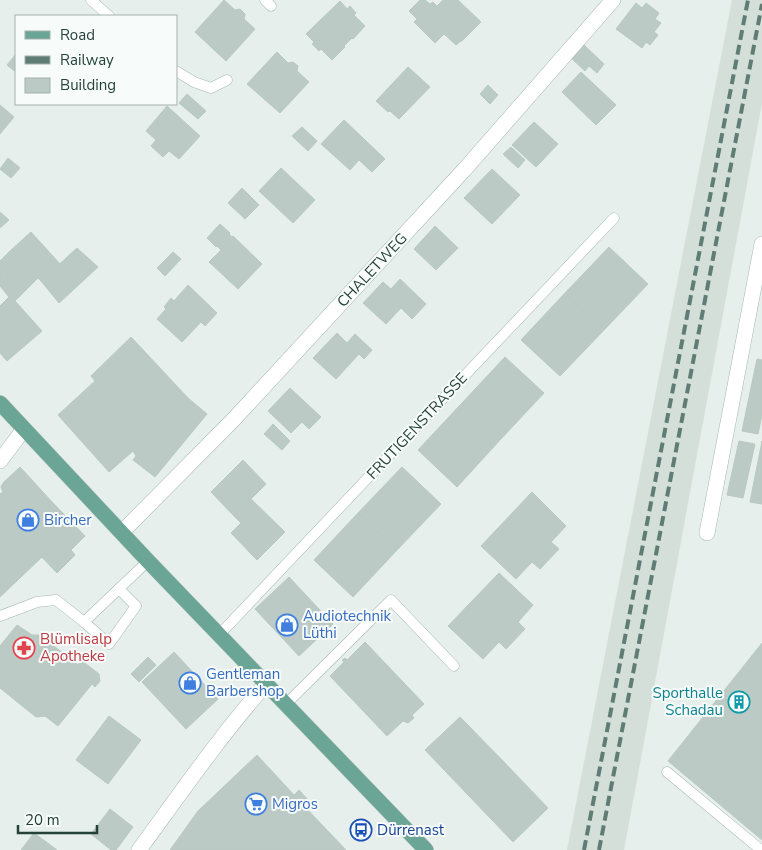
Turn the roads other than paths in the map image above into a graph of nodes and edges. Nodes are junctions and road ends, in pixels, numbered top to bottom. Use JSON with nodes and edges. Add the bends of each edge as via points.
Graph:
{"nodes":[{"id":1,"x":91,"y":0,"type":"edge"},
{"id":2,"x":613,"y":0,"type":"edge"},
{"id":3,"x":108,"y":15,"type":"edge"},
{"id":4,"x":178,"y":72,"type":"edge"},
{"id":5,"x":227,"y":80,"type":"dead end"},
{"id":6,"x":614,"y":218,"type":"dead end"},
{"id":7,"x":762,"y":244,"type":"edge"},
{"id":8,"x":759,"y":278,"type":"edge"},
{"id":9,"x":0,"y":403,"type":"edge"},
{"id":10,"x":24,"y":429,"type":"junction"},
{"id":11,"x":0,"y":461,"type":"edge"},
{"id":12,"x":122,"y":532,"type":"junction"},
{"id":13,"x":707,"y":533,"type":"dead end"},
{"id":14,"x":148,"y":561,"type":"junction"},
{"id":15,"x":119,"y":589,"type":"junction"},
{"id":16,"x":0,"y":616,"type":"edge"},
{"id":17,"x":84,"y":622,"type":"junction"},
{"id":18,"x":220,"y":635,"type":"junction"},
{"id":19,"x":454,"y":666,"type":"dead end"},
{"id":20,"x":266,"y":684,"type":"junction"},
{"id":21,"x":286,"y":704,"type":"junction"},
{"id":22,"x":667,"y":772,"type":"dead end"},
{"id":23,"x":423,"y":849,"type":"edge"},
{"id":24,"x":139,"y":850,"type":"edge"},
{"id":25,"x":761,"y":850,"type":"edge"}],
"edges":[{"from":1,"to":3,"type":"lane"},
{"from":2,"to":12,"type":"street","name":"CHALETWEG","via":[[464,170],[234,419]]},
{"from":4,"to":5,"type":"lane","via":[[210,88]]},
{"from":6,"to":18,"type":"lane","name":"FRUTIGENSTRASSE"},
{"from":7,"to":8,"type":"street"},
{"from":8,"to":13,"type":"street"},
{"from":9,"to":10,"type":"main road"},
{"from":10,"to":11,"type":"street"},
{"from":10,"to":12,"type":"main road"},
{"from":12,"to":14,"type":"main road"},
{"from":14,"to":15,"type":"lane"},
{"from":14,"to":18,"type":"main road"},
{"from":15,"to":17,"type":"lane"},
{"from":15,"to":17,"type":"lane","via":[[136,606],[109,644]]},
{"from":16,"to":17,"type":"lane","via":[[37,602],[56,600]]},
{"from":18,"to":20,"type":"main road"},
{"from":19,"to":21,"type":"lane","via":[[392,600]]},
{"from":20,"to":21,"type":"main road"},
{"from":20,"to":24,"type":"street","via":[[226,731]]},
{"from":21,"to":23,"type":"main road"},
{"from":22,"to":25,"type":"lane"}]}
